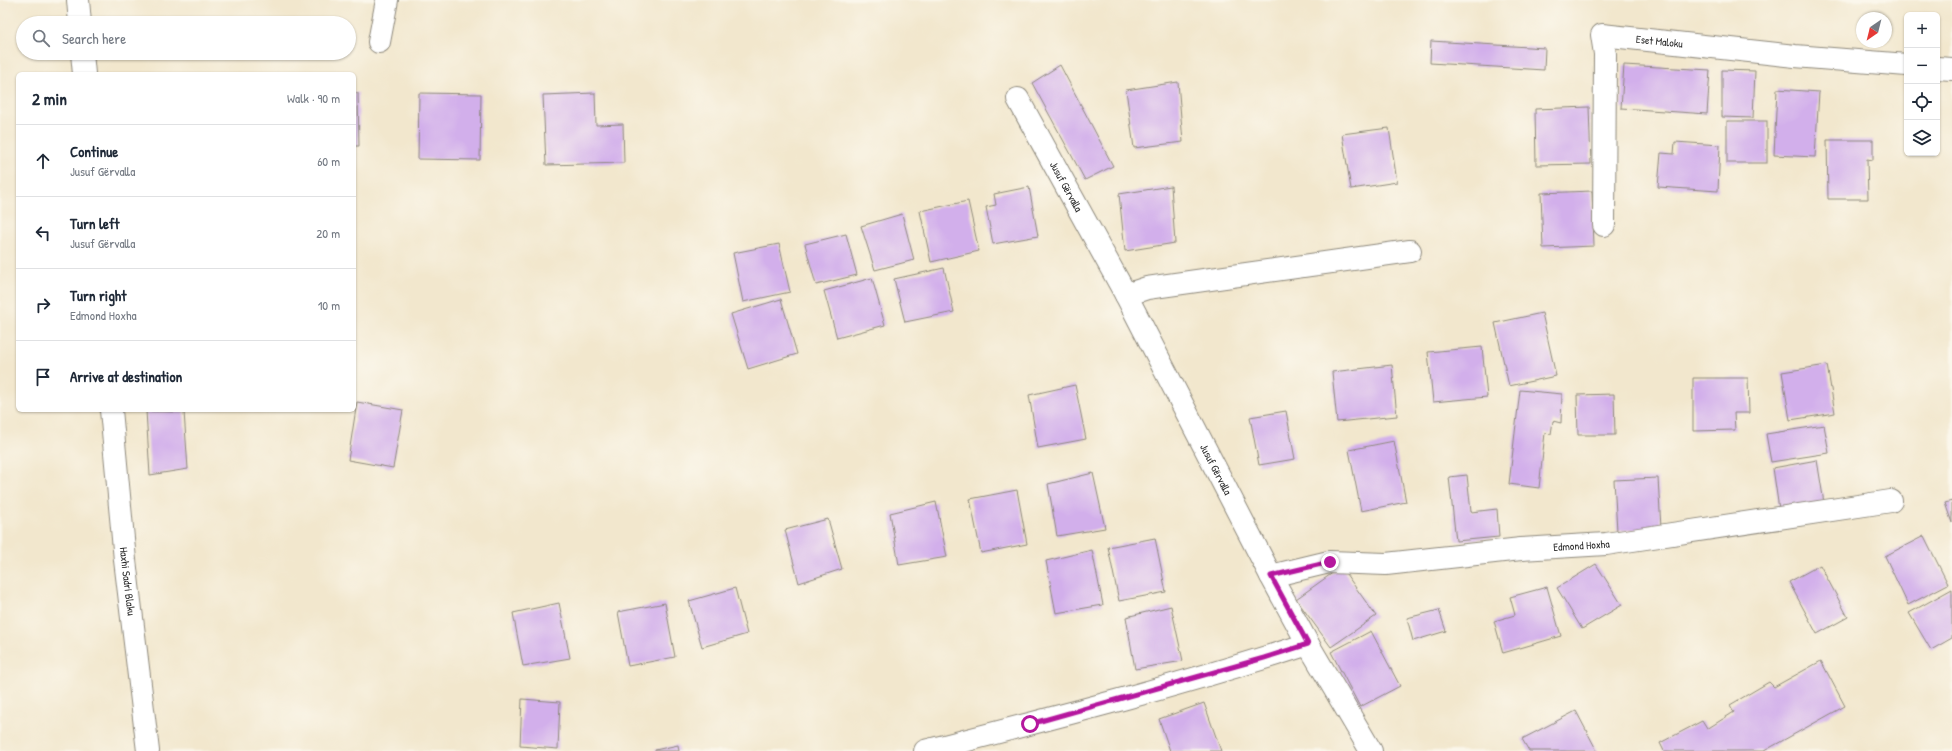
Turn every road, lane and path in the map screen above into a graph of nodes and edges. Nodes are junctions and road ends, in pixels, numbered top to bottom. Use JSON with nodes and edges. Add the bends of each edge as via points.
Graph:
{"nodes":[{"id":1,"x":78,"y":0,"type":"edge"},
{"id":2,"x":387,"y":0,"type":"edge"},
{"id":3,"x":79,"y":16,"type":"edge"},
{"id":4,"x":380,"y":42,"type":"dead end"},
{"id":5,"x":83,"y":60,"type":"edge"},
{"id":6,"x":1904,"y":65,"type":"edge"},
{"id":7,"x":1940,"y":68,"type":"edge"},
{"id":8,"x":1952,"y":69,"type":"edge"},
{"id":9,"x":84,"y":72,"type":"edge"},
{"id":10,"x":1018,"y":99,"type":"dead end"},
{"id":11,"x":1604,"y":225,"type":"dead end"},
{"id":12,"x":1410,"y":251,"type":"dead end"},
{"id":13,"x":1126,"y":295,"type":"junction"},
{"id":14,"x":111,"y":412,"type":"edge"},
{"id":15,"x":1891,"y":501,"type":"dead end"},
{"id":16,"x":1271,"y":576,"type":"junction"},
{"id":17,"x":1308,"y":644,"type":"junction"},
{"id":18,"x":148,"y":751,"type":"edge"},
{"id":19,"x":925,"y":751,"type":"edge"},
{"id":20,"x":1371,"y":751,"type":"edge"}],
"edges":[{"from":1,"to":3,"type":"street"},
{"from":2,"to":4,"type":"street"},
{"from":5,"to":9,"type":"street"},
{"from":6,"to":11,"type":"street","name":"Eset Maloku","via":[[1602,35],[1605,54]]},
{"from":7,"to":8,"type":"street"},
{"from":10,"to":13,"type":"street","name":"Jusuf Gërvalla"},
{"from":12,"to":13,"type":"street","via":[[1147,288]]},
{"from":13,"to":16,"type":"street","name":"Jusuf Gërvalla"},
{"from":14,"to":18,"type":"street","name":"Haxhi Sadri Blaku","via":[[125,560]]},
{"from":15,"to":16,"type":"street","name":"Edmond Hoxha","via":[[1606,544],[1521,549],[1386,564],[1330,562]]},
{"from":16,"to":17,"type":"street","name":"Jusuf Gërvalla"},
{"from":17,"to":19,"type":"street","via":[[1030,724]]},
{"from":17,"to":20,"type":"street","name":"Jusuf Gërvalla"}]}
